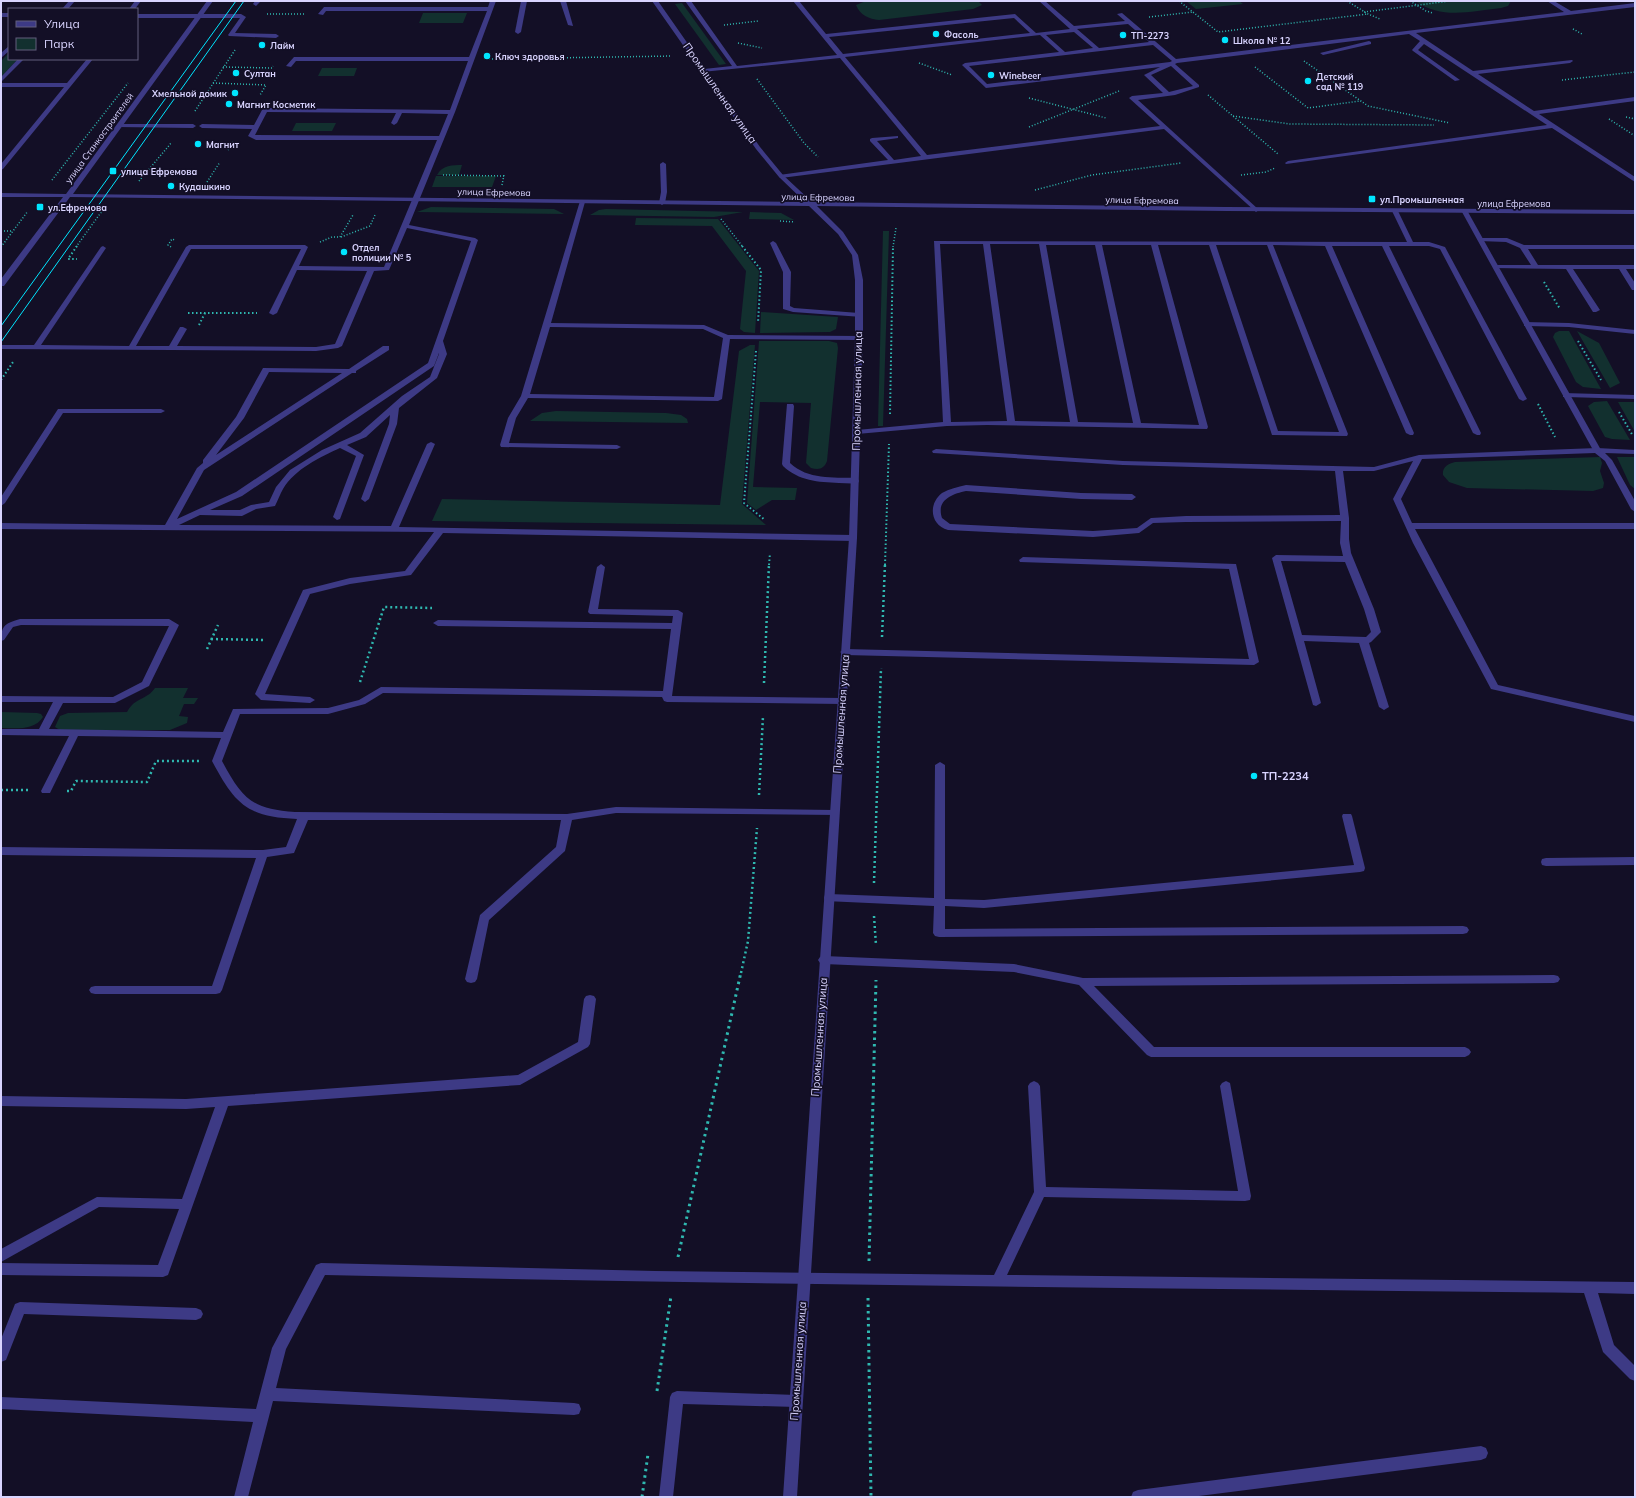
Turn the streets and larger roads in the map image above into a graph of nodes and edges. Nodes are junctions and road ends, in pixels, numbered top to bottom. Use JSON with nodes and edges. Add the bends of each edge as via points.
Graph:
{"nodes":[{"id":1,"x":210,"y":1,"type":"edge"},
{"id":2,"x":493,"y":1,"type":"edge"},
{"id":3,"x":524,"y":1,"type":"edge"},
{"id":4,"x":563,"y":1,"type":"edge"},
{"id":5,"x":655,"y":1,"type":"edge"},
{"id":6,"x":688,"y":1,"type":"edge"},
{"id":7,"x":796,"y":1,"type":"edge"},
{"id":8,"x":1042,"y":1,"type":"edge"},
{"id":9,"x":1550,"y":1,"type":"edge"},
{"id":10,"x":1635,"y":5,"type":"edge"},
{"id":11,"x":490,"y":9,"type":"junction"},
{"id":12,"x":1570,"y":13,"type":"junction"},
{"id":13,"x":321,"y":14,"type":"road end"},
{"id":14,"x":1120,"y":14,"type":"dead end"},
{"id":15,"x":138,"y":16,"type":"edge"},
{"id":16,"x":199,"y":16,"type":"junction"},
{"id":17,"x":1128,"y":21,"type":"junction"},
{"id":18,"x":571,"y":25,"type":"dead end"},
{"id":19,"x":1074,"y":29,"type":"junction"},
{"id":20,"x":518,"y":32,"type":"dead end"},
{"id":21,"x":1410,"y":32,"type":"junction"},
{"id":22,"x":1402,"y":33,"type":"junction"},
{"id":23,"x":1034,"y":34,"type":"junction"},
{"id":24,"x":1042,"y":34,"type":"junction"},
{"id":25,"x":276,"y":36,"type":"dead end"},
{"id":26,"x":824,"y":36,"type":"junction"},
{"id":27,"x":1423,"y":41,"type":"junction"},
{"id":28,"x":1154,"y":43,"type":"junction"},
{"id":29,"x":8,"y":48,"type":"edge"},
{"id":30,"x":1098,"y":50,"type":"junction"},
{"id":31,"x":1323,"y":53,"type":"dead end"},
{"id":32,"x":1064,"y":54,"type":"junction"},
{"id":33,"x":1,"y":56,"type":"edge"},
{"id":34,"x":840,"y":56,"type":"junction"},
{"id":35,"x":19,"y":60,"type":"edge"},
{"id":36,"x":89,"y":60,"type":"edge"},
{"id":37,"x":472,"y":60,"type":"junction"},
{"id":38,"x":1570,"y":60,"type":"dead end"},
{"id":39,"x":1174,"y":62,"type":"junction"},
{"id":40,"x":289,"y":66,"type":"dead end"},
{"id":41,"x":736,"y":68,"type":"junction"},
{"id":42,"x":704,"y":71,"type":"junction"},
{"id":43,"x":1472,"y":73,"type":"junction"},
{"id":44,"x":1,"y":80,"type":"edge"},
{"id":45,"x":1457,"y":80,"type":"dead end"},
{"id":46,"x":1,"y":85,"type":"edge"},
{"id":47,"x":69,"y":85,"type":"junction"},
{"id":48,"x":1168,"y":94,"type":"junction"},
{"id":49,"x":1635,"y":99,"type":"edge"},
{"id":50,"x":400,"y":111,"type":"junction"},
{"id":51,"x":452,"y":112,"type":"junction"},
{"id":52,"x":1533,"y":113,"type":"junction"},
{"id":53,"x":394,"y":124,"type":"dead end"},
{"id":54,"x":119,"y":126,"type":"junction"},
{"id":55,"x":193,"y":126,"type":"dead end"},
{"id":56,"x":202,"y":126,"type":"dead end"},
{"id":57,"x":256,"y":126,"type":"junction"},
{"id":58,"x":1553,"y":126,"type":"junction"},
{"id":59,"x":1164,"y":127,"type":"junction"},
{"id":60,"x":896,"y":137,"type":"dead end"},
{"id":61,"x":441,"y":138,"type":"junction"},
{"id":62,"x":925,"y":157,"type":"junction"},
{"id":63,"x":892,"y":161,"type":"junction"},
{"id":64,"x":1288,"y":163,"type":"road end"},
{"id":65,"x":663,"y":164,"type":"dead end"},
{"id":66,"x":1,"y":168,"type":"edge"},
{"id":67,"x":781,"y":176,"type":"junction"},
{"id":68,"x":1635,"y":180,"type":"edge"},
{"id":69,"x":1,"y":195,"type":"edge"},
{"id":70,"x":68,"y":196,"type":"junction"},
{"id":71,"x":416,"y":199,"type":"junction"},
{"id":72,"x":582,"y":202,"type":"junction"},
{"id":73,"x":662,"y":203,"type":"junction"},
{"id":74,"x":812,"y":206,"type":"junction"},
{"id":75,"x":1256,"y":210,"type":"junction"},
{"id":76,"x":1395,"y":211,"type":"junction"},
{"id":77,"x":1465,"y":212,"type":"junction"},
{"id":78,"x":1635,"y":212,"type":"edge"},
{"id":79,"x":405,"y":226,"type":"junction"},
{"id":80,"x":1481,"y":240,"type":"junction"},
{"id":81,"x":986,"y":242,"type":"junction"},
{"id":82,"x":773,"y":243,"type":"dead end"},
{"id":83,"x":1042,"y":243,"type":"junction"},
{"id":84,"x":1098,"y":243,"type":"junction"},
{"id":85,"x":1154,"y":243,"type":"junction"},
{"id":86,"x":1212,"y":243,"type":"junction"},
{"id":87,"x":1269,"y":243,"type":"junction"},
{"id":88,"x":1327,"y":244,"type":"junction"},
{"id":89,"x":1385,"y":244,"type":"junction"},
{"id":90,"x":1410,"y":244,"type":"junction"},
{"id":91,"x":1523,"y":247,"type":"junction"},
{"id":92,"x":1635,"y":247,"type":"edge"},
{"id":93,"x":104,"y":248,"type":"dead end"},
{"id":94,"x":1496,"y":267,"type":"junction"},
{"id":95,"x":1536,"y":267,"type":"junction"},
{"id":96,"x":1568,"y":267,"type":"junction"},
{"id":97,"x":1621,"y":267,"type":"junction"},
{"id":98,"x":1635,"y":267,"type":"edge"},
{"id":99,"x":299,"y":268,"type":"junction"},
{"id":100,"x":371,"y":269,"type":"junction"},
{"id":101,"x":1,"y":284,"type":"edge"},
{"id":102,"x":1635,"y":288,"type":"edge"},
{"id":103,"x":1596,"y":310,"type":"dead end"},
{"id":104,"x":273,"y":313,"type":"road end"},
{"id":105,"x":859,"y":315,"type":"junction"},
{"id":106,"x":1527,"y":324,"type":"junction"},
{"id":107,"x":547,"y":325,"type":"junction"},
{"id":108,"x":183,"y":329,"type":"dead end"},
{"id":109,"x":1635,"y":332,"type":"edge"},
{"id":110,"x":727,"y":338,"type":"junction"},
{"id":111,"x":859,"y":338,"type":"junction"},
{"id":112,"x":439,"y":341,"type":"junction"},
{"id":113,"x":1,"y":347,"type":"edge"},
{"id":114,"x":36,"y":347,"type":"junction"},
{"id":115,"x":131,"y":348,"type":"junction"},
{"id":116,"x":172,"y":348,"type":"junction"},
{"id":117,"x":386,"y":348,"type":"dead end"},
{"id":118,"x":353,"y":371,"type":"junction"},
{"id":119,"x":1566,"y":395,"type":"junction"},
{"id":120,"x":525,"y":396,"type":"junction"},
{"id":121,"x":1635,"y":397,"type":"edge"},
{"id":122,"x":1523,"y":399,"type":"road end"},
{"id":123,"x":790,"y":406,"type":"dead end"},
{"id":124,"x":395,"y":408,"type":"junction"},
{"id":125,"x":161,"y":410,"type":"dead end"},
{"id":126,"x":1011,"y":423,"type":"junction"},
{"id":127,"x":946,"y":424,"type":"junction"},
{"id":128,"x":1074,"y":424,"type":"junction"},
{"id":129,"x":1138,"y":426,"type":"junction"},
{"id":130,"x":857,"y":432,"type":"junction"},
{"id":131,"x":1410,"y":433,"type":"dead end"},
{"id":132,"x":1477,"y":433,"type":"dead end"},
{"id":133,"x":431,"y":444,"type":"dead end"},
{"id":134,"x":340,"y":445,"type":"junction"},
{"id":135,"x":617,"y":447,"type":"dead end"},
{"id":136,"x":1596,"y":450,"type":"junction"},
{"id":137,"x":936,"y":451,"type":"dead end"},
{"id":138,"x":1635,"y":452,"type":"edge"},
{"id":139,"x":1419,"y":457,"type":"junction"},
{"id":140,"x":201,"y":468,"type":"junction"},
{"id":141,"x":1339,"y":469,"type":"junction"},
{"id":142,"x":855,"y":481,"type":"junction"},
{"id":143,"x":1132,"y":497,"type":"dead end"},
{"id":144,"x":366,"y":499,"type":"dead end"},
{"id":145,"x":1,"y":503,"type":"edge"},
{"id":146,"x":1635,"y":509,"type":"edge"},
{"id":147,"x":196,"y":513,"type":"junction"},
{"id":148,"x":336,"y":516,"type":"dead end"},
{"id":149,"x":1345,"y":518,"type":"junction"},
{"id":150,"x":1,"y":526,"type":"edge"},
{"id":151,"x":169,"y":526,"type":"junction"},
{"id":152,"x":1409,"y":526,"type":"junction"},
{"id":153,"x":1635,"y":526,"type":"edge"},
{"id":154,"x":394,"y":529,"type":"junction"},
{"id":155,"x":440,"y":530,"type":"junction"},
{"id":156,"x":853,"y":538,"type":"junction"},
{"id":157,"x":1348,"y":559,"type":"junction"},
{"id":158,"x":1023,"y":560,"type":"dead end"},
{"id":159,"x":602,"y":567,"type":"dead end"},
{"id":160,"x":438,"y":623,"type":"dead end"},
{"id":161,"x":676,"y":626,"type":"junction"},
{"id":162,"x":1,"y":638,"type":"edge"},
{"id":163,"x":1298,"y":638,"type":"junction"},
{"id":164,"x":1363,"y":639,"type":"junction"},
{"id":165,"x":845,"y":652,"type":"junction"},
{"id":166,"x":668,"y":694,"type":"junction"},
{"id":167,"x":1,"y":699,"type":"edge"},
{"id":168,"x":60,"y":699,"type":"junction"},
{"id":169,"x":310,"y":700,"type":"dead end"},
{"id":170,"x":842,"y":701,"type":"junction"},
{"id":171,"x":1316,"y":703,"type":"dead end"},
{"id":172,"x":1384,"y":707,"type":"dead end"},
{"id":173,"x":1635,"y":720,"type":"edge"},
{"id":174,"x":1,"y":732,"type":"edge"},
{"id":175,"x":43,"y":732,"type":"junction"},
{"id":176,"x":75,"y":733,"type":"junction"},
{"id":177,"x":227,"y":735,"type":"junction"},
{"id":178,"x":940,"y":765,"type":"dead end"},
{"id":179,"x":46,"y":790,"type":"road end"},
{"id":180,"x":834,"y":813,"type":"junction"},
{"id":181,"x":304,"y":816,"type":"junction"},
{"id":182,"x":1347,"y":816,"type":"dead end"},
{"id":183,"x":567,"y":817,"type":"junction"},
{"id":184,"x":1,"y":851,"type":"edge"},
{"id":185,"x":263,"y":854,"type":"junction"},
{"id":186,"x":1635,"y":861,"type":"edge"},
{"id":187,"x":1546,"y":862,"type":"dead end"},
{"id":188,"x":829,"y":898,"type":"junction"},
{"id":189,"x":938,"y":902,"type":"junction"},
{"id":190,"x":1463,"y":930,"type":"dead end"},
{"id":191,"x":824,"y":960,"type":"junction"},
{"id":192,"x":471,"y":978,"type":"dead end"},
{"id":193,"x":1554,"y":979,"type":"dead end"},
{"id":194,"x":1083,"y":982,"type":"junction"},
{"id":195,"x":95,"y":990,"type":"dead end"},
{"id":196,"x":590,"y":999,"type":"dead end"},
{"id":197,"x":1465,"y":1052,"type":"dead end"},
{"id":198,"x":1034,"y":1086,"type":"dead end"},
{"id":199,"x":1226,"y":1086,"type":"dead end"},
{"id":200,"x":1,"y":1101,"type":"edge"},
{"id":201,"x":223,"y":1102,"type":"junction"},
{"id":202,"x":1040,"y":1192,"type":"junction"},
{"id":203,"x":187,"y":1204,"type":"junction"},
{"id":204,"x":1,"y":1256,"type":"edge"},
{"id":205,"x":1,"y":1269,"type":"edge"},
{"id":206,"x":803,"y":1278,"type":"junction"},
{"id":207,"x":996,"y":1282,"type":"junction"},
{"id":208,"x":1589,"y":1287,"type":"junction"},
{"id":209,"x":1635,"y":1288,"type":"edge"},
{"id":210,"x":196,"y":1314,"type":"dead end"},
{"id":211,"x":1,"y":1356,"type":"edge"},
{"id":212,"x":1635,"y":1375,"type":"edge"},
{"id":213,"x":267,"y":1394,"type":"junction"},
{"id":214,"x":796,"y":1401,"type":"junction"},
{"id":215,"x":1,"y":1403,"type":"edge"},
{"id":216,"x":574,"y":1409,"type":"dead end"},
{"id":217,"x":262,"y":1416,"type":"junction"},
{"id":218,"x":1481,"y":1453,"type":"dead end"},
{"id":219,"x":241,"y":1497,"type":"edge"},
{"id":220,"x":666,"y":1497,"type":"edge"},
{"id":221,"x":790,"y":1497,"type":"edge"},
{"id":222,"x":1138,"y":1497,"type":"edge"}],
"edges":[{"from":1,"to":16,"type":"street","name":"улица Станкостроителей"},
{"from":2,"to":11,"type":"street"},
{"from":3,"to":20,"type":"street"},
{"from":4,"to":18,"type":"street"},
{"from":5,"to":42,"type":"street","name":"Промышленная улица"},
{"from":6,"to":41,"type":"street"},
{"from":7,"to":26,"type":"street"},
{"from":8,"to":19,"type":"street"},
{"from":9,"to":12,"type":"street"},
{"from":10,"to":12,"type":"street"},
{"from":11,"to":13,"type":"street","via":[[324,9]]},
{"from":11,"to":37,"type":"street"},
{"from":12,"to":21,"type":"street"},
{"from":14,"to":17,"type":"street"},
{"from":15,"to":16,"type":"street"},
{"from":16,"to":25,"type":"street","via":[[241,16],[243,18],[231,36]]},
{"from":16,"to":54,"type":"street","name":"улица Станкостроителей"},
{"from":17,"to":19,"type":"street"},
{"from":17,"to":28,"type":"street"},
{"from":19,"to":24,"type":"street"},
{"from":19,"to":30,"type":"street"},
{"from":21,"to":22,"type":"street"},
{"from":21,"to":27,"type":"street"},
{"from":22,"to":31,"type":"street","via":[[1398,38]]},
{"from":22,"to":39,"type":"street"},
{"from":23,"to":24,"type":"street"},
{"from":23,"to":26,"type":"street","via":[[1015,16]]},
{"from":23,"to":34,"type":"street"},
{"from":24,"to":32,"type":"street"},
{"from":26,"to":34,"type":"street"},
{"from":27,"to":43,"type":"street"},
{"from":27,"to":45,"type":"street","via":[[1415,50]]},
{"from":28,"to":30,"type":"street"},
{"from":28,"to":39,"type":"street"},
{"from":29,"to":33,"type":"street"},
{"from":30,"to":32,"type":"street"},
{"from":32,"to":39,"type":"street","via":[[965,65],[986,86]]},
{"from":34,"to":41,"type":"street"},
{"from":34,"to":62,"type":"street"},
{"from":35,"to":44,"type":"street"},
{"from":36,"to":47,"type":"street"},
{"from":37,"to":40,"type":"street","via":[[417,62],[294,59]]},
{"from":37,"to":51,"type":"street"},
{"from":38,"to":43,"type":"street"},
{"from":39,"to":48,"type":"street","via":[[1148,75]]},
{"from":39,"to":48,"type":"street","via":[[1197,86]]},
{"from":41,"to":42,"type":"street"},
{"from":42,"to":67,"type":"street","name":"Промышленная улица"},
{"from":43,"to":52,"type":"street"},
{"from":46,"to":47,"type":"street"},
{"from":47,"to":66,"type":"street"},
{"from":48,"to":59,"type":"street","via":[[1132,98]]},
{"from":49,"to":52,"type":"street"},
{"from":50,"to":51,"type":"street"},
{"from":50,"to":53,"type":"street"},
{"from":50,"to":57,"type":"street","via":[[265,110]]},
{"from":51,"to":61,"type":"street"},
{"from":52,"to":58,"type":"street"},
{"from":54,"to":55,"type":"street"},
{"from":54,"to":70,"type":"street","name":"улица Станкостроителей"},
{"from":56,"to":57,"type":"street"},
{"from":57,"to":61,"type":"street","via":[[251,136],[256,138]]},
{"from":58,"to":64,"type":"street"},
{"from":58,"to":68,"type":"street"},
{"from":59,"to":62,"type":"street"},
{"from":59,"to":75,"type":"street"},
{"from":60,"to":63,"type":"street","via":[[872,140]]},
{"from":61,"to":71,"type":"street"},
{"from":62,"to":63,"type":"street"},
{"from":63,"to":67,"type":"street"},
{"from":65,"to":73,"type":"street"},
{"from":67,"to":74,"type":"street","name":"Промышленная улица"},
{"from":69,"to":70,"type":"street","name":"улица Ефремова"},
{"from":70,"to":71,"type":"street","name":"улица Ефремова"},
{"from":70,"to":101,"type":"street","name":"улица Станкостроителей"},
{"from":71,"to":72,"type":"street","name":"улица Ефремова"},
{"from":71,"to":79,"type":"street"},
{"from":72,"to":73,"type":"street","name":"улица Ефремова"},
{"from":72,"to":107,"type":"street"},
{"from":73,"to":74,"type":"street","name":"улица Ефремова"},
{"from":74,"to":75,"type":"street","name":"улица Ефремова"},
{"from":74,"to":105,"type":"street","name":"Промышленная улица","via":[[841,233],[855,255],[859,280]]},
{"from":75,"to":76,"type":"street","name":"улица Ефремова"},
{"from":76,"to":77,"type":"street","name":"улица Ефремова"},
{"from":76,"to":90,"type":"street"},
{"from":77,"to":78,"type":"street","name":"улица Ефремова"},
{"from":77,"to":80,"type":"street"},
{"from":79,"to":100,"type":"street","via":[[387,269]]},
{"from":79,"to":112,"type":"street","via":[[475,240]]},
{"from":80,"to":91,"type":"street","via":[[1507,240]]},
{"from":80,"to":94,"type":"street"},
{"from":81,"to":83,"type":"street"},
{"from":81,"to":126,"type":"street"},
{"from":81,"to":127,"type":"street","via":[[936,242]]},
{"from":82,"to":105,"type":"street","via":[[787,272],[786,307],[793,310]]},
{"from":83,"to":84,"type":"street"},
{"from":83,"to":128,"type":"street"},
{"from":84,"to":85,"type":"street"},
{"from":84,"to":129,"type":"street"},
{"from":85,"to":86,"type":"street"},
{"from":85,"to":129,"type":"street","via":[[1204,427]]},
{"from":86,"to":87,"type":"street"},
{"from":86,"to":87,"type":"street","via":[[1275,433],[1344,434]]},
{"from":87,"to":88,"type":"street"},
{"from":88,"to":89,"type":"street"},
{"from":88,"to":131,"type":"street"},
{"from":89,"to":90,"type":"street"},
{"from":89,"to":132,"type":"street"},
{"from":90,"to":122,"type":"street","via":[[1429,244],[1443,248]]},
{"from":91,"to":92,"type":"street"},
{"from":91,"to":95,"type":"street"},
{"from":93,"to":114,"type":"street"},
{"from":94,"to":95,"type":"street"},
{"from":94,"to":106,"type":"street"},
{"from":95,"to":96,"type":"street"},
{"from":96,"to":97,"type":"street"},
{"from":96,"to":103,"type":"street"},
{"from":97,"to":98,"type":"street"},
{"from":97,"to":102,"type":"street"},
{"from":99,"to":100,"type":"street"},
{"from":99,"to":104,"type":"street"},
{"from":99,"to":115,"type":"street","via":[[305,247],[190,247]]},
{"from":100,"to":116,"type":"street","via":[[338,346],[316,349]]},
{"from":105,"to":111,"type":"street","name":"Промышленная улица"},
{"from":106,"to":109,"type":"street"},
{"from":106,"to":119,"type":"street"},
{"from":107,"to":110,"type":"street","via":[[704,327]]},
{"from":107,"to":120,"type":"street"},
{"from":108,"to":116,"type":"street"},
{"from":110,"to":111,"type":"street"},
{"from":110,"to":120,"type":"street","via":[[718,399]]},
{"from":111,"to":130,"type":"street","name":"Промышленная улица"},
{"from":112,"to":124,"type":"street","via":[[443,354],[433,378]]},
{"from":112,"to":147,"type":"street","via":[[431,364],[239,494]]},
{"from":113,"to":114,"type":"street"},
{"from":114,"to":115,"type":"street"},
{"from":115,"to":116,"type":"street"},
{"from":117,"to":118,"type":"street"},
{"from":118,"to":140,"type":"street"},
{"from":118,"to":140,"type":"street","via":[[266,370],[240,418]]},
{"from":119,"to":121,"type":"street"},
{"from":119,"to":136,"type":"street"},
{"from":120,"to":135,"type":"street","via":[[512,418],[504,445]]},
{"from":123,"to":142,"type":"street","via":[[786,464],[791,471],[803,476]]},
{"from":124,"to":134,"type":"street","via":[[362,435]]},
{"from":124,"to":144,"type":"street","via":[[393,424]]},
{"from":125,"to":145,"type":"street","via":[[61,411]]},
{"from":126,"to":127,"type":"street"},
{"from":126,"to":128,"type":"street"},
{"from":127,"to":130,"type":"street"},
{"from":128,"to":129,"type":"street"},
{"from":130,"to":142,"type":"street","name":"Промышленная улица"},
{"from":133,"to":154,"type":"street"},
{"from":134,"to":147,"type":"street","via":[[293,472],[280,486],[272,504],[254,507],[242,513]]},
{"from":134,"to":148,"type":"street","via":[[360,455]]},
{"from":136,"to":138,"type":"street"},
{"from":136,"to":139,"type":"street"},
{"from":136,"to":146,"type":"street","via":[[1608,460]]},
{"from":137,"to":141,"type":"street","via":[[1123,463]]},
{"from":139,"to":141,"type":"street","via":[[1374,469]]},
{"from":139,"to":152,"type":"street","via":[[1397,499]]},
{"from":140,"to":151,"type":"street"},
{"from":141,"to":149,"type":"street"},
{"from":142,"to":156,"type":"street","name":"Промышленная улица"},
{"from":143,"to":149,"type":"street","via":[[966,488],[942,497],[936,509],[937,518],[948,527],[1093,534],[1139,530],[1151,521]]},
{"from":147,"to":151,"type":"street"},
{"from":149,"to":157,"type":"street","via":[[1344,545]]},
{"from":150,"to":151,"type":"street"},
{"from":151,"to":154,"type":"street"},
{"from":152,"to":153,"type":"street"},
{"from":152,"to":173,"type":"street","via":[[1494,687]]},
{"from":154,"to":155,"type":"street"},
{"from":155,"to":156,"type":"street"},
{"from":155,"to":169,"type":"street","via":[[408,573],[350,580],[306,592],[260,694],[264,698]]},
{"from":156,"to":165,"type":"street","name":"Промышленная улица"},
{"from":157,"to":163,"type":"street","via":[[1276,558]]},
{"from":157,"to":164,"type":"street","via":[[1376,632],[1368,640]]},
{"from":158,"to":165,"type":"street","via":[[1233,566],[1254,662]]},
{"from":159,"to":161,"type":"street","via":[[594,612],[678,613]]},
{"from":160,"to":161,"type":"street"},
{"from":161,"to":166,"type":"street"},
{"from":162,"to":168,"type":"street","via":[[10,625],[20,622],[169,622],[174,625],[146,684],[115,700]]},
{"from":163,"to":164,"type":"street"},
{"from":163,"to":171,"type":"street"},
{"from":164,"to":172,"type":"street"},
{"from":165,"to":170,"type":"street","name":"Промышленная улица"},
{"from":166,"to":170,"type":"street","via":[[667,698]]},
{"from":166,"to":177,"type":"street","via":[[381,690],[362,702],[328,711],[236,711]]},
{"from":167,"to":168,"type":"street"},
{"from":168,"to":175,"type":"street"},
{"from":170,"to":180,"type":"street","name":"Промышленная улица"},
{"from":174,"to":175,"type":"street"},
{"from":175,"to":176,"type":"street"},
{"from":176,"to":177,"type":"street"},
{"from":176,"to":179,"type":"street"},
{"from":177,"to":181,"type":"street","via":[[217,762],[236,793],[253,807],[283,815]]},
{"from":178,"to":189,"type":"street"},
{"from":180,"to":183,"type":"street","via":[[616,810]]},
{"from":180,"to":188,"type":"street","name":"Промышленная улица"},
{"from":181,"to":183,"type":"street"},
{"from":181,"to":185,"type":"street","via":[[290,850]]},
{"from":182,"to":189,"type":"street","via":[[1360,868],[984,904]]},
{"from":183,"to":192,"type":"street","via":[[561,848],[484,918]]},
{"from":184,"to":185,"type":"street"},
{"from":185,"to":195,"type":"street","via":[[216,990]]},
{"from":186,"to":187,"type":"street"},
{"from":188,"to":189,"type":"street"},
{"from":188,"to":191,"type":"street","name":"Промышленная улица"},
{"from":189,"to":190,"type":"street","via":[[939,932]]},
{"from":191,"to":194,"type":"street","via":[[1014,968]]},
{"from":191,"to":206,"type":"street","name":"Промышленная улица"},
{"from":193,"to":194,"type":"street"},
{"from":194,"to":197,"type":"street","via":[[1151,1052]]},
{"from":196,"to":201,"type":"street","via":[[584,1044],[520,1080]]},
{"from":198,"to":202,"type":"street"},
{"from":199,"to":202,"type":"street","via":[[1245,1196]]},
{"from":200,"to":201,"type":"street","via":[[186,1104]]},
{"from":201,"to":203,"type":"street"},
{"from":202,"to":207,"type":"street"},
{"from":203,"to":204,"type":"street","via":[[97,1202]]},
{"from":203,"to":205,"type":"street","via":[[163,1270]]},
{"from":206,"to":207,"type":"street"},
{"from":206,"to":213,"type":"street","via":[[321,1269],[279,1348]]},
{"from":206,"to":214,"type":"street","name":"Промышленная улица"},
{"from":207,"to":208,"type":"street"},
{"from":208,"to":209,"type":"street"},
{"from":208,"to":212,"type":"street","via":[[1608,1348]]},
{"from":210,"to":211,"type":"street","via":[[20,1308]]},
{"from":213,"to":216,"type":"street"},
{"from":213,"to":217,"type":"street"},
{"from":214,"to":220,"type":"street","via":[[677,1397]]},
{"from":214,"to":221,"type":"street","name":"Промышленная улица"},
{"from":215,"to":217,"type":"street"},
{"from":217,"to":219,"type":"street"},
{"from":218,"to":222,"type":"street"}]}
